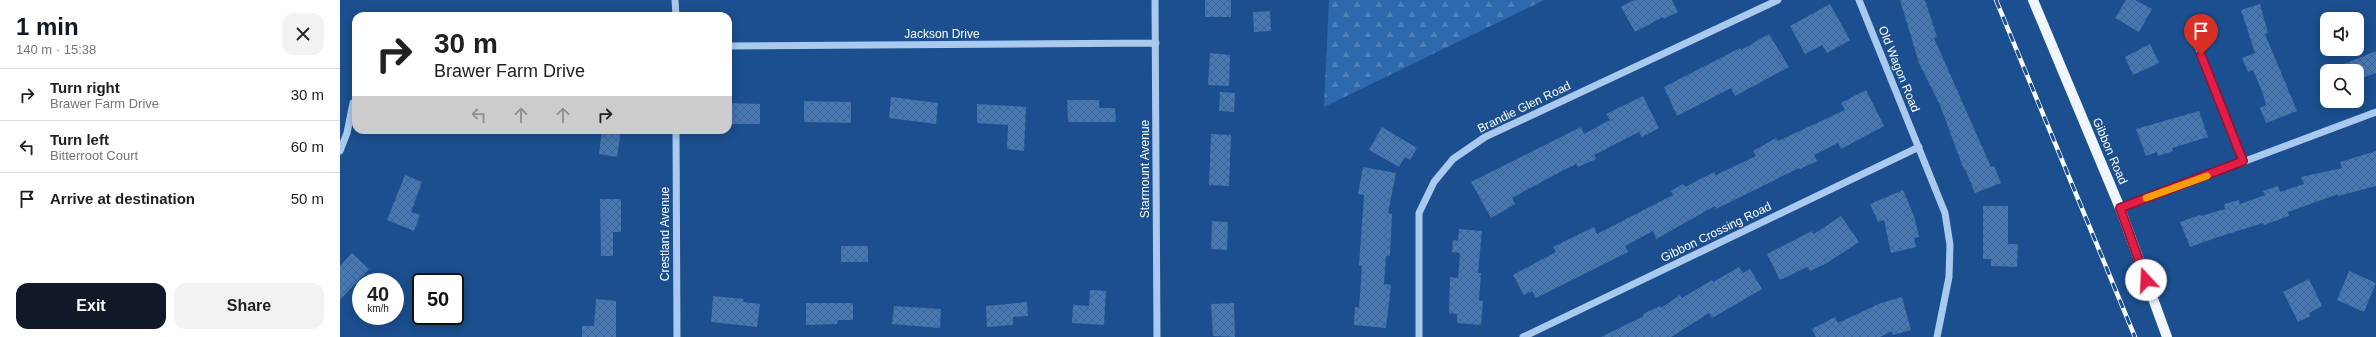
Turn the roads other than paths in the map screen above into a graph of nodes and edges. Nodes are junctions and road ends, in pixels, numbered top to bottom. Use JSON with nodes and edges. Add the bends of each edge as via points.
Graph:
{"nodes":[{"id":1,"x":676,"y":0,"type":"edge"},
{"id":2,"x":1156,"y":0,"type":"edge"},
{"id":3,"x":1778,"y":0,"type":"edge"},
{"id":4,"x":1859,"y":0,"type":"edge"},
{"id":5,"x":2032,"y":0,"type":"edge"},
{"id":6,"x":676,"y":12,"type":"edge"},
{"id":7,"x":2192,"y":31,"type":"dead end"},
{"id":8,"x":1156,"y":43,"type":"junction"},
{"id":9,"x":732,"y":46,"type":"edge"},
{"id":10,"x":352,"y":107,"type":"edge"},
{"id":11,"x":2376,"y":112,"type":"edge"},
{"id":12,"x":676,"y":134,"type":"edge"},
{"id":13,"x":1919,"y":147,"type":"junction"},
{"id":14,"x":340,"y":151,"type":"edge"},
{"id":15,"x":2243,"y":161,"type":"junction"},
{"id":16,"x":2120,"y":208,"type":"junction"},
{"id":17,"x":677,"y":337,"type":"edge"},
{"id":18,"x":1157,"y":337,"type":"edge"},
{"id":19,"x":1420,"y":337,"type":"edge"},
{"id":20,"x":1523,"y":337,"type":"edge"},
{"id":21,"x":1937,"y":337,"type":"edge"},
{"id":22,"x":2167,"y":337,"type":"edge"}],
"edges":[{"from":1,"to":6,"type":"street"},
{"from":2,"to":8,"type":"street","name":"Starmount Avenue"},
{"from":3,"to":19,"type":"street","name":"Brandie Glen Road","via":[[1485,137],[1453,159],[1434,182],[1419,213]]},
{"from":4,"to":13,"type":"street","name":"Old Wagon Road"},
{"from":5,"to":16,"type":"main road","name":"Gibbon Road"},
{"from":7,"to":15,"type":"street"},
{"from":8,"to":9,"type":"street","name":"Jackson Drive"},
{"from":8,"to":18,"type":"street","name":"Starmount Avenue"},
{"from":10,"to":14,"type":"street"},
{"from":11,"to":15,"type":"street"},
{"from":12,"to":17,"type":"street","name":"Crestland Avenue"},
{"from":13,"to":20,"type":"street","name":"Gibbon Crossing Road"},
{"from":13,"to":21,"type":"street","name":"Old Wagon Road","via":[[1945,213],[1950,245],[1949,277]]},
{"from":15,"to":16,"type":"street"},
{"from":16,"to":22,"type":"main road","name":"Gibbon Road"}]}
